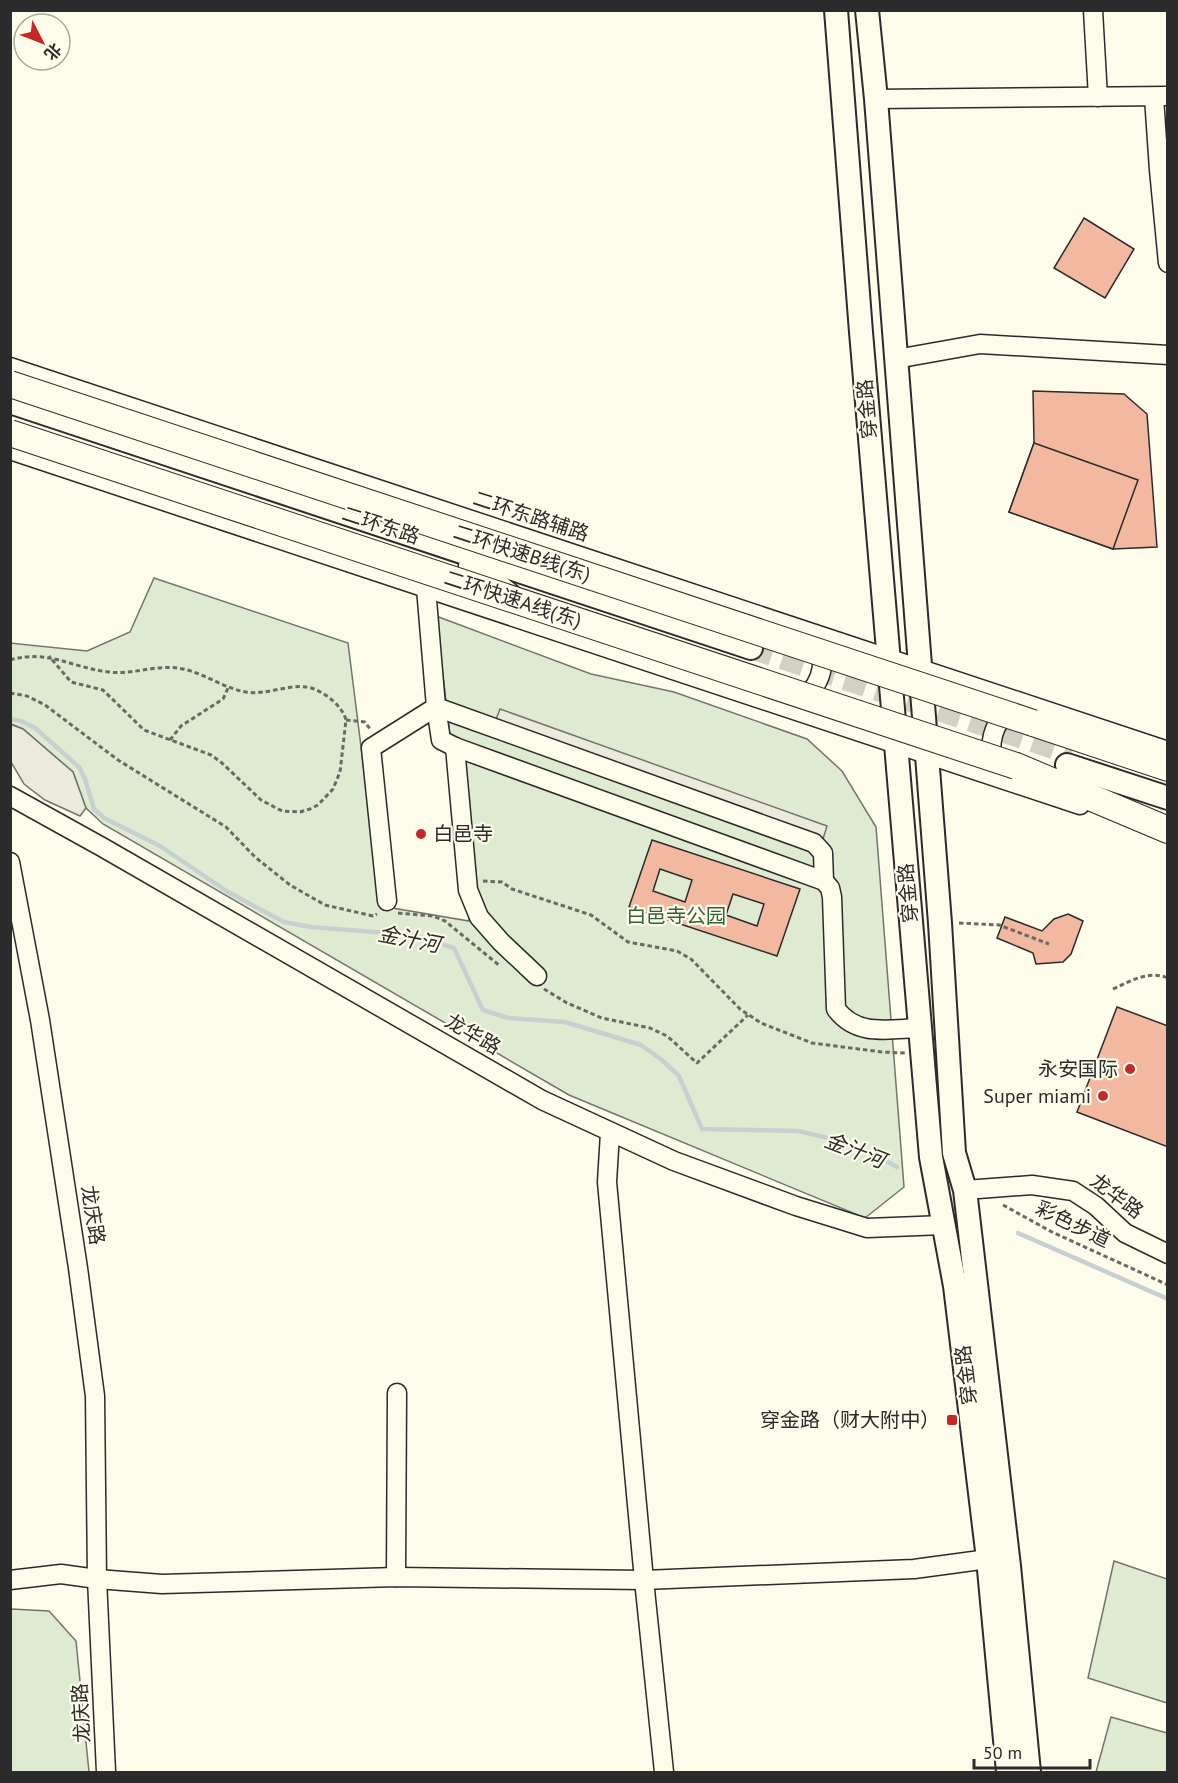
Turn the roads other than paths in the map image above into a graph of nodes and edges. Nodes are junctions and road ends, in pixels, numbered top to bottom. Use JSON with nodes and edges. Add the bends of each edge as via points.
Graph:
{"nodes":[{"id":1,"x":836,"y":10,"type":"edge"},
{"id":2,"x":867,"y":10,"type":"edge"},
{"id":3,"x":1093,"y":10,"type":"edge"},
{"id":4,"x":1098,"y":97,"type":"junction"},
{"id":5,"x":1161,"y":97,"type":"edge"},
{"id":6,"x":876,"y":99,"type":"junction"},
{"id":7,"x":1167,"y":264,"type":"edge"},
{"id":8,"x":1167,"y":355,"type":"edge"},
{"id":9,"x":896,"y":359,"type":"junction"},
{"id":10,"x":10,"y":367,"type":"edge"},
{"id":11,"x":10,"y":384,"type":"edge"},
{"id":12,"x":10,"y":402,"type":"edge"},
{"id":13,"x":10,"y":414,"type":"edge"},
{"id":14,"x":10,"y":433,"type":"edge"},
{"id":15,"x":10,"y":450,"type":"edge"},
{"id":16,"x":470,"y":561,"type":"junction"},
{"id":17,"x":631,"y":573,"type":"junction"},
{"id":18,"x":426,"y":588,"type":"junction"},
{"id":19,"x":799,"y":628,"type":"junction"},
{"id":20,"x":604,"y":647,"type":"junction"},
{"id":21,"x":749,"y":653,"type":"tunnel mouth"},
{"id":22,"x":888,"y":658,"type":"junction"},
{"id":23,"x":920,"y":669,"type":"junction"},
{"id":24,"x":772,"y":703,"type":"junction"},
{"id":25,"x":436,"y":707,"type":"junction"},
{"id":26,"x":1035,"y":715,"type":"junction"},
{"id":27,"x":896,"y":744,"type":"junction"},
{"id":28,"x":455,"y":747,"type":"junction"},
{"id":29,"x":1167,"y":751,"type":"edge"},
{"id":30,"x":927,"y":754,"type":"junction"},
{"id":31,"x":1167,"y":768,"type":"edge"},
{"id":32,"x":1014,"y":774,"type":"junction"},
{"id":33,"x":1167,"y":786,"type":"edge"},
{"id":34,"x":10,"y":796,"type":"edge"},
{"id":35,"x":1167,"y":798,"type":"edge"},
{"id":36,"x":1167,"y":817,"type":"edge"},
{"id":37,"x":1167,"y":832,"type":"edge"},
{"id":38,"x":10,"y":862,"type":"edge"},
{"id":39,"x":824,"y":881,"type":"junction"},
{"id":40,"x":388,"y":909,"type":"road end"},
{"id":41,"x":537,"y":976,"type":"road end"},
{"id":42,"x":920,"y":1028,"type":"junction"},
{"id":43,"x":610,"y":1133,"type":"junction"},
{"id":44,"x":965,"y":1190,"type":"junction"},
{"id":45,"x":944,"y":1225,"type":"junction"},
{"id":46,"x":1167,"y":1254,"type":"edge"},
{"id":47,"x":397,"y":1393,"type":"dead end"},
{"id":48,"x":988,"y":1559,"type":"junction"},
{"id":49,"x":396,"y":1577,"type":"junction"},
{"id":50,"x":97,"y":1579,"type":"junction"},
{"id":51,"x":10,"y":1580,"type":"edge"},
{"id":52,"x":644,"y":1580,"type":"junction"},
{"id":53,"x":106,"y":1773,"type":"edge"},
{"id":54,"x":664,"y":1773,"type":"edge"},
{"id":55,"x":1008,"y":1773,"type":"edge"},
{"id":56,"x":1029,"y":1773,"type":"edge"}],
"edges":[{"from":1,"to":22,"type":"main road","name":"穿金路"},
{"from":2,"to":6,"type":"main road","name":"穿金路"},
{"from":3,"to":4,"type":"street"},
{"from":4,"to":5,"type":"street"},
{"from":4,"to":6,"type":"street"},
{"from":5,"to":7,"type":"street","via":[[1159,170]]},
{"from":6,"to":9,"type":"main road","name":"穿金路"},
{"from":8,"to":9,"type":"street","via":[[980,344]]},
{"from":9,"to":23,"type":"main road","name":"穿金路"},
{"from":10,"to":17,"type":"street","name":"二环东路辅路"},
{"from":11,"to":26,"type":"highway","name":"二环快速B线(东)","bridge":true},
{"from":12,"to":16,"type":"main road","name":"二环东路"},
{"from":13,"to":16,"type":"main road","name":"二环东路"},
{"from":14,"to":32,"type":"highway","name":"二环快速A线(东)","bridge":true},
{"from":15,"to":18,"type":"street"},
{"from":16,"to":17,"type":"street","via":[[580,562]]},
{"from":16,"to":20,"type":"street","via":[[553,624]]},
{"from":16,"to":21,"type":"main road","name":"二环东路"},
{"from":17,"to":19,"type":"street","name":"二环东路辅路"},
{"from":18,"to":20,"type":"street"},
{"from":18,"to":25,"type":"street"},
{"from":19,"to":22,"type":"street","name":"二环东路辅路"},
{"from":19,"to":24,"type":"street","via":[[821,650],[823,666],[818,681],[797,702]]},
{"from":20,"to":24,"type":"street"},
{"from":22,"to":23,"type":"street","name":"二环东路辅路"},
{"from":22,"to":27,"type":"main road","name":"穿金路"},
{"from":23,"to":26,"type":"street","name":"二环东路辅路"},
{"from":23,"to":30,"type":"main road","name":"穿金路"},
{"from":24,"to":27,"type":"street"},
{"from":25,"to":28,"type":"street","via":[[441,740]]},
{"from":25,"to":39,"type":"street","via":[[814,843],[823,853]]},
{"from":25,"to":40,"type":"street","via":[[372,748]]},
{"from":26,"to":29,"type":"street","name":"二环东路辅路"},
{"from":26,"to":31,"type":"highway","name":"二环快速B线(东)"},
{"from":26,"to":32,"type":"street","via":[[1020,706],[1013,708],[1001,717],[994,731],[991,746],[999,774]]},
{"from":27,"to":30,"type":"street"},
{"from":27,"to":42,"type":"main road","name":"穿金路"},
{"from":28,"to":39,"type":"street"},
{"from":28,"to":41,"type":"street","via":[[468,890],[479,917]]},
{"from":30,"to":32,"type":"street"},
{"from":30,"to":44,"type":"main road","name":"穿金路","via":[[954,1153]]},
{"from":32,"to":36,"type":"highway"},
{"from":32,"to":37,"type":"highway"},
{"from":33,"to":35,"type":"main road","via":[[1069,760]]},
{"from":34,"to":43,"type":"street","name":"龙华路","via":[[542,1100]]},
{"from":38,"to":50,"type":"street","name":"龙庆路","via":[[42,1031],[95,1396]]},
{"from":39,"to":42,"type":"street","via":[[832,897],[836,1009],[860,1028]]},
{"from":42,"to":45,"type":"main road","name":"穿金路","via":[[931,1157]]},
{"from":43,"to":45,"type":"street","name":"龙华路","via":[[685,1166],[867,1228]]},
{"from":43,"to":52,"type":"street","via":[[607,1182]]},
{"from":44,"to":46,"type":"street","name":"龙华路","via":[[1032,1185],[1073,1191],[1125,1233]]},
{"from":44,"to":56,"type":"main road","name":"穿金路"},
{"from":45,"to":48,"type":"main road","name":"穿金路"},
{"from":47,"to":49,"type":"street"},
{"from":48,"to":52,"type":"street","via":[[914,1569]]},
{"from":48,"to":55,"type":"main road","name":"穿金路"},
{"from":49,"to":50,"type":"street","via":[[162,1584]]},
{"from":49,"to":52,"type":"street"},
{"from":50,"to":51,"type":"street","via":[[61,1574]]},
{"from":50,"to":53,"type":"street","name":"龙庆路"},
{"from":52,"to":54,"type":"street"}]}
